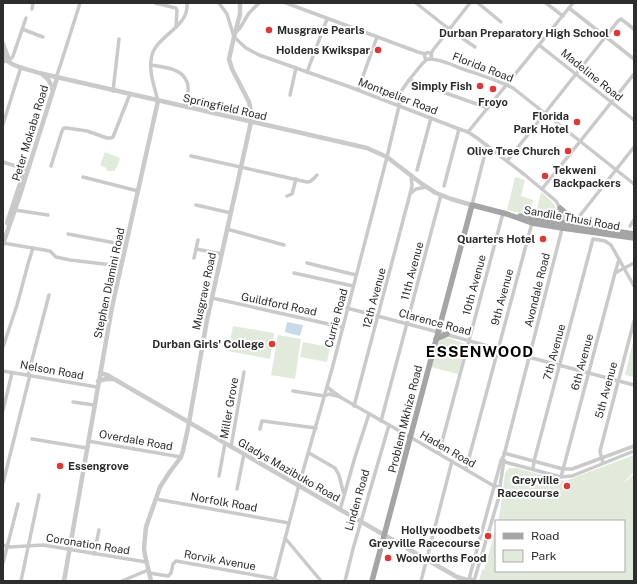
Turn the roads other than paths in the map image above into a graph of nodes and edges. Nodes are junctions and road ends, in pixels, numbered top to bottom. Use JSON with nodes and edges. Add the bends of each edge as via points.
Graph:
{"nodes":[{"id":1,"x":33,"y":3,"type":"edge"},
{"id":2,"x":80,"y":3,"type":"edge"},
{"id":3,"x":155,"y":3,"type":"edge"},
{"id":4,"x":187,"y":3,"type":"edge"},
{"id":5,"x":219,"y":3,"type":"edge"},
{"id":6,"x":240,"y":3,"type":"edge"},
{"id":7,"x":259,"y":3,"type":"edge"},
{"id":8,"x":286,"y":3,"type":"edge"},
{"id":9,"x":417,"y":3,"type":"edge"},
{"id":10,"x":470,"y":3,"type":"edge"},
{"id":11,"x":478,"y":3,"type":"edge"},
{"id":12,"x":546,"y":3,"type":"edge"},
{"id":13,"x":573,"y":3,"type":"edge"},
{"id":14,"x":569,"y":8,"type":"junction"},
{"id":15,"x":32,"y":9,"type":"dead end"},
{"id":16,"x":563,"y":16,"type":"junction"},
{"id":17,"x":26,"y":18,"type":"dead end"},
{"id":18,"x":327,"y":18,"type":"junction"},
{"id":19,"x":501,"y":22,"type":"dead end"},
{"id":20,"x":176,"y":28,"type":"junction"},
{"id":21,"x":22,"y":29,"type":"junction"},
{"id":22,"x":449,"y":29,"type":"junction"},
{"id":23,"x":634,"y":29,"type":"edge"},
{"id":24,"x":234,"y":35,"type":"junction"},
{"id":25,"x":43,"y":37,"type":"dead end"},
{"id":26,"x":377,"y":37,"type":"junction"},
{"id":27,"x":606,"y":37,"type":"junction"},
{"id":28,"x":119,"y":39,"type":"dead end"},
{"id":29,"x":3,"y":44,"type":"edge"},
{"id":30,"x":539,"y":45,"type":"junction"},
{"id":31,"x":475,"y":47,"type":"dead end"},
{"id":32,"x":3,"y":54,"type":"edge"},
{"id":33,"x":428,"y":55,"type":"junction"},
{"id":34,"x":634,"y":59,"type":"edge"},
{"id":35,"x":8,"y":62,"type":"edge"},
{"id":36,"x":151,"y":65,"type":"junction"},
{"id":37,"x":21,"y":67,"type":"junction"},
{"id":38,"x":296,"y":68,"type":"junction"},
{"id":39,"x":307,"y":72,"type":"junction"},
{"id":40,"x":39,"y":73,"type":"junction"},
{"id":41,"x":576,"y":74,"type":"junction"},
{"id":42,"x":634,"y":74,"type":"edge"},
{"id":43,"x":56,"y":76,"type":"junction"},
{"id":44,"x":409,"y":80,"type":"junction"},
{"id":45,"x":507,"y":85,"type":"junction"},
{"id":46,"x":51,"y":88,"type":"junction"},
{"id":47,"x":113,"y":90,"type":"junction"},
{"id":48,"x":358,"y":90,"type":"junction"},
{"id":49,"x":130,"y":94,"type":"junction"},
{"id":50,"x":290,"y":95,"type":"dead end"},
{"id":51,"x":158,"y":101,"type":"junction"},
{"id":52,"x":612,"y":102,"type":"junction"},
{"id":53,"x":399,"y":106,"type":"junction"},
{"id":54,"x":186,"y":107,"type":"junction"},
{"id":55,"x":488,"y":108,"type":"junction"},
{"id":56,"x":545,"y":113,"type":"junction"},
{"id":57,"x":252,"y":114,"type":"junction"},
{"id":58,"x":431,"y":118,"type":"junction"},
{"id":59,"x":242,"y":120,"type":"junction"},
{"id":60,"x":634,"y":120,"type":"edge"},
{"id":61,"x":251,"y":122,"type":"junction"},
{"id":62,"x":3,"y":124,"type":"edge"},
{"id":63,"x":459,"y":129,"type":"junction"},
{"id":64,"x":468,"y":132,"type":"junction"},
{"id":65,"x":580,"y":141,"type":"junction"},
{"id":66,"x":487,"y":146,"type":"junction"},
{"id":67,"x":634,"y":147,"type":"edge"},
{"id":68,"x":191,"y":156,"type":"dead end"},
{"id":69,"x":387,"y":157,"type":"junction"},
{"id":70,"x":507,"y":161,"type":"junction"},
{"id":71,"x":3,"y":162,"type":"edge"},
{"id":72,"x":51,"y":166,"type":"dead end"},
{"id":73,"x":241,"y":167,"type":"junction"},
{"id":74,"x":25,"y":169,"type":"junction"},
{"id":75,"x":616,"y":169,"type":"junction"},
{"id":76,"x":417,"y":170,"type":"dead end"},
{"id":77,"x":317,"y":175,"type":"dead end"},
{"id":78,"x":411,"y":175,"type":"junction"},
{"id":79,"x":83,"y":177,"type":"dead end"},
{"id":80,"x":296,"y":179,"type":"junction"},
{"id":81,"x":634,"y":184,"type":"edge"},
{"id":82,"x":444,"y":186,"type":"dead end"},
{"id":83,"x":426,"y":187,"type":"junction"},
{"id":84,"x":542,"y":189,"type":"junction"},
{"id":85,"x":20,"y":190,"type":"junction"},
{"id":86,"x":138,"y":191,"type":"junction"},
{"id":87,"x":410,"y":194,"type":"junction"},
{"id":88,"x":441,"y":195,"type":"junction"},
{"id":89,"x":287,"y":196,"type":"dead end"},
{"id":90,"x":196,"y":205,"type":"dead end"},
{"id":91,"x":472,"y":205,"type":"junction"},
{"id":92,"x":15,"y":210,"type":"junction"},
{"id":93,"x":561,"y":210,"type":"junction"},
{"id":94,"x":231,"y":213,"type":"junction"},
{"id":95,"x":505,"y":214,"type":"junction"},
{"id":96,"x":48,"y":215,"type":"dead end"},
{"id":97,"x":578,"y":218,"type":"dead end"},
{"id":98,"x":634,"y":220,"type":"edge"},
{"id":99,"x":548,"y":221,"type":"junction"},
{"id":100,"x":532,"y":223,"type":"junction"},
{"id":101,"x":562,"y":226,"type":"junction"},
{"id":102,"x":630,"y":226,"type":"dead end"},
{"id":103,"x":591,"y":228,"type":"junction"},
{"id":104,"x":227,"y":229,"type":"junction"},
{"id":105,"x":68,"y":234,"type":"dead end"},
{"id":106,"x":634,"y":234,"type":"edge"},
{"id":107,"x":3,"y":236,"type":"edge"},
{"id":108,"x":634,"y":238,"type":"edge"},
{"id":109,"x":198,"y":240,"type":"dead end"},
{"id":110,"x":3,"y":243,"type":"edge"},
{"id":111,"x":126,"y":245,"type":"junction"},
{"id":112,"x":284,"y":245,"type":"dead end"},
{"id":113,"x":33,"y":248,"type":"junction"},
{"id":114,"x":196,"y":249,"type":"junction"},
{"id":115,"x":222,"y":254,"type":"junction"},
{"id":116,"x":194,"y":258,"type":"dead end"},
{"id":117,"x":619,"y":259,"type":"junction"},
{"id":118,"x":307,"y":263,"type":"dead end"},
{"id":119,"x":634,"y":263,"type":"edge"},
{"id":120,"x":121,"y":266,"type":"junction"},
{"id":121,"x":624,"y":268,"type":"junction"},
{"id":122,"x":294,"y":272,"type":"dead end"},
{"id":123,"x":615,"y":274,"type":"junction"},
{"id":124,"x":356,"y":275,"type":"junction"},
{"id":125,"x":353,"y":286,"type":"junction"},
{"id":126,"x":634,"y":286,"type":"edge"},
{"id":127,"x":48,"y":295,"type":"dead end"},
{"id":128,"x":212,"y":298,"type":"junction"},
{"id":129,"x":347,"y":308,"type":"junction"},
{"id":130,"x":378,"y":317,"type":"junction"},
{"id":131,"x":634,"y":321,"type":"edge"},
{"id":132,"x":407,"y":324,"type":"junction"},
{"id":133,"x":342,"y":327,"type":"junction"},
{"id":134,"x":438,"y":332,"type":"junction"},
{"id":135,"x":447,"y":334,"type":"junction"},
{"id":136,"x":436,"y":339,"type":"junction"},
{"id":137,"x":469,"y":340,"type":"junction"},
{"id":138,"x":3,"y":347,"type":"edge"},
{"id":139,"x":498,"y":349,"type":"junction"},
{"id":140,"x":529,"y":357,"type":"junction"},
{"id":141,"x":559,"y":365,"type":"junction"},
{"id":142,"x":3,"y":371,"type":"edge"},
{"id":143,"x":244,"y":372,"type":"dead end"},
{"id":144,"x":12,"y":373,"type":"junction"},
{"id":145,"x":100,"y":373,"type":"junction"},
{"id":146,"x":588,"y":373,"type":"junction"},
{"id":147,"x":29,"y":375,"type":"junction"},
{"id":148,"x":113,"y":379,"type":"junction"},
{"id":149,"x":618,"y":380,"type":"junction"},
{"id":150,"x":98,"y":381,"type":"junction"},
{"id":151,"x":634,"y":385,"type":"edge"},
{"id":152,"x":97,"y":387,"type":"junction"},
{"id":153,"x":327,"y":388,"type":"junction"},
{"id":154,"x":293,"y":391,"type":"dead end"},
{"id":155,"x":324,"y":396,"type":"junction"},
{"id":156,"x":340,"y":397,"type":"junction"},
{"id":157,"x":73,"y":402,"type":"dead end"},
{"id":158,"x":94,"y":405,"type":"junction"},
{"id":159,"x":354,"y":406,"type":"junction"},
{"id":160,"x":3,"y":410,"type":"edge"},
{"id":161,"x":369,"y":414,"type":"junction"},
{"id":162,"x":382,"y":421,"type":"junction"},
{"id":163,"x":189,"y":422,"type":"junction"},
{"id":164,"x":388,"y":425,"type":"junction"},
{"id":165,"x":316,"y":428,"type":"junction"},
{"id":166,"x":260,"y":429,"type":"dead end"},
{"id":167,"x":410,"y":437,"type":"junction"},
{"id":168,"x":32,"y":439,"type":"dead end"},
{"id":169,"x":88,"y":441,"type":"junction"},
{"id":170,"x":225,"y":443,"type":"junction"},
{"id":171,"x":634,"y":446,"type":"edge"},
{"id":172,"x":231,"y":447,"type":"junction"},
{"id":173,"x":87,"y":448,"type":"junction"},
{"id":174,"x":634,"y":451,"type":"edge"},
{"id":175,"x":309,"y":453,"type":"junction"},
{"id":176,"x":439,"y":453,"type":"junction"},
{"id":177,"x":244,"y":454,"type":"junction"},
{"id":178,"x":504,"y":454,"type":"junction"},
{"id":179,"x":181,"y":457,"type":"junction"},
{"id":180,"x":452,"y":461,"type":"junction"},
{"id":181,"x":502,"y":461,"type":"junction"},
{"id":182,"x":534,"y":461,"type":"junction"},
{"id":183,"x":602,"y":461,"type":"junction"},
{"id":184,"x":520,"y":466,"type":"junction"},
{"id":185,"x":466,"y":469,"type":"junction"},
{"id":186,"x":533,"y":469,"type":"junction"},
{"id":187,"x":563,"y":469,"type":"junction"},
{"id":188,"x":502,"y":474,"type":"junction"},
{"id":189,"x":219,"y":476,"type":"dead end"},
{"id":190,"x":561,"y":477,"type":"junction"},
{"id":191,"x":3,"y":483,"type":"edge"},
{"id":192,"x":299,"y":485,"type":"junction"},
{"id":193,"x":494,"y":486,"type":"junction"},
{"id":194,"x":500,"y":487,"type":"junction"},
{"id":195,"x":237,"y":489,"type":"dead end"},
{"id":196,"x":40,"y":495,"type":"dead end"},
{"id":197,"x":344,"y":496,"type":"junction"},
{"id":198,"x":156,"y":499,"type":"junction"},
{"id":199,"x":18,"y":504,"type":"dead end"},
{"id":200,"x":340,"y":510,"type":"junction"},
{"id":201,"x":361,"y":522,"type":"junction"},
{"id":202,"x":290,"y":523,"type":"junction"},
{"id":203,"x":98,"y":530,"type":"dead end"},
{"id":204,"x":385,"y":535,"type":"junction"},
{"id":205,"x":285,"y":538,"type":"junction"},
{"id":206,"x":478,"y":545,"type":"junction"},
{"id":207,"x":5,"y":546,"type":"edge"},
{"id":208,"x":29,"y":546,"type":"junction"},
{"id":209,"x":484,"y":546,"type":"junction"},
{"id":210,"x":69,"y":550,"type":"junction"},
{"id":211,"x":94,"y":554,"type":"junction"},
{"id":212,"x":426,"y":559,"type":"junction"},
{"id":213,"x":146,"y":562,"type":"junction"},
{"id":214,"x":3,"y":563,"type":"edge"},
{"id":215,"x":148,"y":572,"type":"junction"},
{"id":216,"x":276,"y":580,"type":"edge"},
{"id":217,"x":469,"y":580,"type":"edge"},
{"id":218,"x":21,"y":581,"type":"edge"},
{"id":219,"x":64,"y":581,"type":"edge"},
{"id":220,"x":122,"y":581,"type":"edge"},
{"id":221,"x":151,"y":581,"type":"edge"},
{"id":222,"x":321,"y":581,"type":"edge"},
{"id":223,"x":345,"y":581,"type":"edge"},
{"id":224,"x":372,"y":581,"type":"edge"},
{"id":225,"x":421,"y":581,"type":"edge"}],
"edges":[{"from":1,"to":15,"type":"street"},
{"from":2,"to":43,"type":"street","name":"Peter Mokaba Road"},
{"from":3,"to":20,"type":"street","via":[[176,8]]},
{"from":4,"to":20,"type":"street","name":"Stephen Dlamini Road","via":[[186,13]]},
{"from":5,"to":24,"type":"street","via":[[227,14]]},
{"from":6,"to":24,"type":"street","name":"Musgrave Road","via":[[240,14]]},
{"from":7,"to":24,"type":"street"},
{"from":8,"to":18,"type":"street"},
{"from":9,"to":22,"type":"street"},
{"from":10,"to":22,"type":"street","name":"Currie Road"},
{"from":11,"to":19,"type":"street"},
{"from":12,"to":16,"type":"street"},
{"from":13,"to":14,"type":"street"},
{"from":14,"to":16,"type":"street"},
{"from":14,"to":27,"type":"street"},
{"from":16,"to":30,"type":"street"},
{"from":17,"to":21,"type":"street"},
{"from":18,"to":26,"type":"street"},
{"from":18,"to":39,"type":"street"},
{"from":20,"to":36,"type":"street","name":"Stephen Dlamini Road","via":[[156,47]]},
{"from":21,"to":25,"type":"street"},
{"from":21,"to":35,"type":"street","via":[[13,56]]},
{"from":22,"to":31,"type":"street"},
{"from":22,"to":33,"type":"street","name":"Currie Road"},
{"from":23,"to":27,"type":"street","via":[[621,19]]},
{"from":24,"to":38,"type":"street","name":"Montpelier Road","via":[[259,55]]},
{"from":24,"to":57,"type":"street","name":"Musgrave Road","via":[[230,63]]},
{"from":26,"to":33,"type":"street"},
{"from":26,"to":48,"type":"street"},
{"from":27,"to":34,"type":"street"},
{"from":27,"to":41,"type":"street"},
{"from":28,"to":47,"type":"street"},
{"from":29,"to":35,"type":"street"},
{"from":30,"to":41,"type":"street","name":"Madeline Road"},
{"from":30,"to":45,"type":"street"},
{"from":32,"to":35,"type":"street"},
{"from":33,"to":44,"type":"street","name":"Currie Road"},
{"from":33,"to":45,"type":"street","name":"Florida Road"},
{"from":35,"to":37,"type":"street","name":"Springfield Road"},
{"from":36,"to":51,"type":"street","name":"Stephen Dlamini Road"},
{"from":36,"to":54,"type":"street","via":[[175,70],[185,78],[188,82]]},
{"from":37,"to":40,"type":"street","name":"Springfield Road"},
{"from":37,"to":62,"type":"street"},
{"from":38,"to":39,"type":"street","name":"Montpelier Road"},
{"from":38,"to":50,"type":"street"},
{"from":39,"to":48,"type":"street","name":"Montpelier Road"},
{"from":40,"to":43,"type":"street","name":"Springfield Road"},
{"from":40,"to":46,"type":"street","via":[[49,80]]},
{"from":41,"to":52,"type":"street","name":"Madeline Road"},
{"from":41,"to":56,"type":"street"},
{"from":42,"to":52,"type":"street"},
{"from":43,"to":46,"type":"street","name":"Peter Mokaba Road"},
{"from":43,"to":47,"type":"street","name":"Springfield Road"},
{"from":43,"to":85,"type":"street","name":"Peter Mokaba Road"},
{"from":44,"to":53,"type":"street","name":"Currie Road","via":[[402,90]]},
{"from":44,"to":55,"type":"street"},
{"from":45,"to":55,"type":"street"},
{"from":45,"to":56,"type":"street","name":"Florida Road"},
{"from":46,"to":74,"type":"street","name":"Peter Mokaba Road"},
{"from":47,"to":49,"type":"street","name":"Springfield Road"},
{"from":48,"to":53,"type":"street","name":"Montpelier Road"},
{"from":49,"to":51,"type":"street","name":"Springfield Road"},
{"from":49,"to":72,"type":"street","via":[[113,137],[64,128]]},
{"from":51,"to":54,"type":"street","name":"Springfield Road"},
{"from":51,"to":86,"type":"street","name":"Stephen Dlamini Road"},
{"from":52,"to":60,"type":"street","name":"Madeline Road"},
{"from":52,"to":65,"type":"street"},
{"from":53,"to":58,"type":"street","name":"Montpelier Road"},
{"from":53,"to":69,"type":"street","name":"Currie Road"},
{"from":54,"to":59,"type":"street","name":"Springfield Road"},
{"from":55,"to":64,"type":"street"},
{"from":56,"to":65,"type":"street","name":"Florida Road"},
{"from":56,"to":70,"type":"street"},
{"from":57,"to":59,"type":"street"},
{"from":57,"to":61,"type":"street","name":"Musgrave Road"},
{"from":58,"to":63,"type":"street","name":"Montpelier Road"},
{"from":58,"to":76,"type":"street"},
{"from":59,"to":61,"type":"street","name":"Springfield Road"},
{"from":61,"to":69,"type":"street","name":"Springfield Road","via":[[358,145]]},
{"from":61,"to":73,"type":"street","name":"Musgrave Road"},
{"from":63,"to":64,"type":"street","name":"Montpelier Road"},
{"from":63,"to":82,"type":"street"},
{"from":64,"to":66,"type":"street","name":"Montpelier Road"},
{"from":65,"to":75,"type":"street","name":"Florida Road"},
{"from":65,"to":84,"type":"street"},
{"from":66,"to":70,"type":"street","name":"Montpelier Road"},
{"from":66,"to":91,"type":"street","name":"Problem Mkhize Road"},
{"from":67,"to":75,"type":"street"},
{"from":68,"to":73,"type":"street"},
{"from":69,"to":78,"type":"street","name":"Sandile Thusi Road"},
{"from":69,"to":124,"type":"street","name":"Currie Road"},
{"from":70,"to":84,"type":"street","name":"Montpelier Road"},
{"from":71,"to":74,"type":"street"},
{"from":73,"to":80,"type":"street"},
{"from":73,"to":94,"type":"street","name":"Musgrave Road"},
{"from":74,"to":85,"type":"street","name":"Peter Mokaba Road"},
{"from":75,"to":81,"type":"street","name":"Florida Road"},
{"from":75,"to":97,"type":"street"},
{"from":77,"to":80,"type":"street","via":[[309,182]]},
{"from":78,"to":83,"type":"street","name":"Sandile Thusi Road"},
{"from":78,"to":87,"type":"street","name":"12th Avenue"},
{"from":79,"to":86,"type":"street"},
{"from":80,"to":89,"type":"street","via":[[292,194]]},
{"from":83,"to":87,"type":"street","via":[[413,190]]},
{"from":83,"to":88,"type":"street","name":"Sandile Thusi Road"},
{"from":84,"to":93,"type":"street","name":"Montpelier Road"},
{"from":85,"to":92,"type":"street","name":"Peter Mokaba Road"},
{"from":85,"to":107,"type":"street","name":"Peter Mokaba Road"},
{"from":86,"to":111,"type":"street","name":"Stephen Dlamini Road"},
{"from":87,"to":130,"type":"street","name":"12th Avenue"},
{"from":88,"to":91,"type":"street","name":"Sandile Thusi Road"},
{"from":88,"to":132,"type":"street","name":"11th Avenue"},
{"from":90,"to":94,"type":"street"},
{"from":91,"to":95,"type":"main road","name":"Sandile Thusi Road"},
{"from":91,"to":134,"type":"main road","name":"Problem Mkhize Road"},
{"from":92,"to":96,"type":"street"},
{"from":92,"to":110,"type":"street","name":"Peter Mokaba Road"},
{"from":93,"to":99,"type":"main road","via":[[558,218]]},
{"from":93,"to":101,"type":"street"},
{"from":93,"to":103,"type":"main road","via":[[575,221]]},
{"from":94,"to":104,"type":"street","name":"Musgrave Road"},
{"from":95,"to":99,"type":"main road","name":"Sandile Thusi Road"},
{"from":95,"to":100,"type":"main road","name":"Sandile Thusi Road"},
{"from":95,"to":137,"type":"street","name":"10th Avenue"},
{"from":98,"to":102,"type":"street"},
{"from":99,"to":101,"type":"main road","name":"Sandile Thusi Road"},
{"from":100,"to":101,"type":"main road","name":"Sandile Thusi Road"},
{"from":100,"to":139,"type":"street","name":"9th Avenue"},
{"from":101,"to":103,"type":"main road","name":"Sandile Thusi Road"},
{"from":101,"to":108,"type":"main road","name":"Sandile Thusi Road"},
{"from":101,"to":140,"type":"street","name":"Avondale Road"},
{"from":103,"to":106,"type":"main road","name":"Sandile Thusi Road"},
{"from":104,"to":112,"type":"street"},
{"from":104,"to":115,"type":"street","name":"Musgrave Road"},
{"from":105,"to":111,"type":"street"},
{"from":109,"to":114,"type":"street"},
{"from":110,"to":113,"type":"street"},
{"from":111,"to":120,"type":"street","name":"Stephen Dlamini Road"},
{"from":113,"to":120,"type":"street","via":[[50,251],[56,257],[70,260]]},
{"from":113,"to":138,"type":"street"},
{"from":114,"to":115,"type":"street"},
{"from":114,"to":116,"type":"street"},
{"from":115,"to":128,"type":"street","name":"Musgrave Road"},
{"from":117,"to":121,"type":"street"},
{"from":117,"to":123,"type":"street","name":"6th Avenue"},
{"from":117,"to":141,"type":"street","name":"7th Avenue","via":[[608,242],[593,239]]},
{"from":118,"to":124,"type":"street"},
{"from":119,"to":121,"type":"street"},
{"from":120,"to":145,"type":"street","name":"Stephen Dlamini Road"},
{"from":121,"to":123,"type":"street"},
{"from":121,"to":126,"type":"street"},
{"from":122,"to":125,"type":"street"},
{"from":123,"to":146,"type":"street","name":"6th Avenue"},
{"from":124,"to":125,"type":"street","name":"Currie Road"},
{"from":125,"to":129,"type":"street","name":"Currie Road"},
{"from":127,"to":147,"type":"street"},
{"from":128,"to":133,"type":"street","name":"Guildford Road"},
{"from":128,"to":163,"type":"street","name":"Musgrave Road"},
{"from":129,"to":130,"type":"street","name":"Clarence Road"},
{"from":129,"to":133,"type":"street","name":"Currie Road"},
{"from":130,"to":132,"type":"street","name":"Clarence Road"},
{"from":130,"to":159,"type":"street","name":"12th Avenue"},
{"from":131,"to":149,"type":"street","name":"5th Avenue"},
{"from":132,"to":134,"type":"street","name":"Clarence Road"},
{"from":132,"to":162,"type":"street","name":"11th Avenue"},
{"from":133,"to":153,"type":"street","name":"Currie Road"},
{"from":134,"to":135,"type":"street","name":"Clarence Road"},
{"from":134,"to":136,"type":"main road","name":"Problem Mkhize Road"},
{"from":135,"to":136,"type":"main road"},
{"from":135,"to":137,"type":"street","name":"Clarence Road"},
{"from":136,"to":167,"type":"main road","name":"Problem Mkhize Road"},
{"from":137,"to":139,"type":"street","name":"Clarence Road"},
{"from":137,"to":176,"type":"street","name":"10th Avenue"},
{"from":139,"to":140,"type":"street","name":"Clarence Road"},
{"from":139,"to":185,"type":"street","name":"9th Avenue"},
{"from":140,"to":141,"type":"street","name":"Clarence Road"},
{"from":140,"to":178,"type":"street","name":"Avondale Road"},
{"from":141,"to":146,"type":"street","name":"Clarence Road"},
{"from":141,"to":182,"type":"street","name":"7th Avenue"},
{"from":142,"to":144,"type":"street","name":"Nelson Road"},
{"from":143,"to":172,"type":"street","name":"Miller Grove"},
{"from":144,"to":147,"type":"street","name":"Nelson Road"},
{"from":144,"to":160,"type":"street"},
{"from":145,"to":148,"type":"street","name":"Gladys Mazibuko Road"},
{"from":145,"to":150,"type":"street","name":"Stephen Dlamini Road"},
{"from":146,"to":149,"type":"street","name":"Clarence Road"},
{"from":146,"to":187,"type":"street","name":"6th Avenue"},
{"from":147,"to":152,"type":"street","name":"Nelson Road"},
{"from":147,"to":191,"type":"street"},
{"from":148,"to":150,"type":"street"},
{"from":148,"to":163,"type":"street","name":"Gladys Mazibuko Road"},
{"from":149,"to":151,"type":"street","name":"Clarence Road"},
{"from":149,"to":183,"type":"street","name":"5th Avenue","via":[[600,451]]},
{"from":150,"to":152,"type":"street","name":"Stephen Dlamini Road"},
{"from":152,"to":158,"type":"street","name":"Stephen Dlamini Road"},
{"from":153,"to":155,"type":"street","name":"Currie Road"},
{"from":153,"to":156,"type":"street","name":"Haden Road"},
{"from":154,"to":155,"type":"street"},
{"from":155,"to":156,"type":"street","via":[[329,394]]},
{"from":155,"to":165,"type":"street","name":"Currie Road"},
{"from":156,"to":159,"type":"street","name":"Haden Road"},
{"from":157,"to":158,"type":"street"},
{"from":158,"to":169,"type":"street","name":"Stephen Dlamini Road"},
{"from":159,"to":161,"type":"street","name":"Haden Road"},
{"from":161,"to":162,"type":"street","name":"Haden Road"},
{"from":161,"to":197,"type":"street"},
{"from":162,"to":164,"type":"street","name":"Haden Road"},
{"from":163,"to":170,"type":"street","name":"Gladys Mazibuko Road"},
{"from":163,"to":179,"type":"street","name":"Musgrave Road"},
{"from":164,"to":167,"type":"street","name":"Haden Road"},
{"from":164,"to":201,"type":"street","name":"Linden Road"},
{"from":165,"to":166,"type":"street","via":[[263,420]]},
{"from":165,"to":175,"type":"street","name":"Currie Road"},
{"from":167,"to":176,"type":"street","name":"Haden Road"},
{"from":167,"to":204,"type":"main road","name":"Problem Mkhize Road"},
{"from":168,"to":173,"type":"street"},
{"from":169,"to":173,"type":"street","name":"Stephen Dlamini Road"},
{"from":169,"to":179,"type":"street","name":"Overdale Road"},
{"from":170,"to":172,"type":"street","name":"Gladys Mazibuko Road"},
{"from":170,"to":189,"type":"street"},
{"from":171,"to":183,"type":"street"},
{"from":172,"to":177,"type":"street","name":"Gladys Mazibuko Road"},
{"from":173,"to":210,"type":"street","name":"Stephen Dlamini Road"},
{"from":174,"to":183,"type":"street"},
{"from":175,"to":192,"type":"street","name":"Currie Road"},
{"from":175,"to":197,"type":"street","via":[[335,468]]},
{"from":176,"to":180,"type":"street","name":"Haden Road"},
{"from":177,"to":192,"type":"street","name":"Gladys Mazibuko Road"},
{"from":177,"to":195,"type":"street"},
{"from":178,"to":181,"type":"street","name":"Avondale Road"},
{"from":178,"to":182,"type":"street"},
{"from":179,"to":198,"type":"street","name":"Musgrave Road","via":[[163,482]]},
{"from":180,"to":185,"type":"street","name":"Haden Road"},
{"from":180,"to":212,"type":"street"},
{"from":181,"to":184,"type":"street"},
{"from":181,"to":188,"type":"street","name":"Avondale Road"},
{"from":181,"to":193,"type":"street","name":"Avondale Road"},
{"from":182,"to":186,"type":"street","name":"7th Avenue"},
{"from":182,"to":187,"type":"street"},
{"from":183,"to":187,"type":"street","via":[[575,469]]},
{"from":183,"to":190,"type":"street","via":[[572,476]]},
{"from":184,"to":186,"type":"street"},
{"from":184,"to":188,"type":"street","via":[[509,465]]},
{"from":185,"to":193,"type":"street","name":"Haden Road"},
{"from":186,"to":190,"type":"street"},
{"from":187,"to":190,"type":"street","name":"6th Avenue"},
{"from":188,"to":194,"type":"street","name":"Avondale Road"},
{"from":192,"to":200,"type":"street","name":"Gladys Mazibuko Road"},
{"from":192,"to":202,"type":"street","name":"Currie Road"},
{"from":193,"to":194,"type":"street","name":"Haden Road"},
{"from":193,"to":206,"type":"street","name":"Avondale Road"},
{"from":194,"to":209,"type":"street","name":"Avondale Road"},
{"from":196,"to":208,"type":"street"},
{"from":197,"to":200,"type":"street"},
{"from":198,"to":202,"type":"street","name":"Norfolk Road"},
{"from":198,"to":213,"type":"street","name":"Musgrave Road","via":[[146,527]]},
{"from":199,"to":207,"type":"street"},
{"from":200,"to":201,"type":"street","name":"Gladys Mazibuko Road"},
{"from":201,"to":204,"type":"street","name":"Gladys Mazibuko Road"},
{"from":201,"to":223,"type":"street","name":"Linden Road"},
{"from":202,"to":205,"type":"street","name":"Currie Road"},
{"from":203,"to":211,"type":"street"},
{"from":204,"to":212,"type":"street","name":"Gladys Mazibuko Road"},
{"from":204,"to":224,"type":"main road","name":"Problem Mkhize Road"},
{"from":205,"to":216,"type":"street","name":"Currie Road"},
{"from":205,"to":222,"type":"street"},
{"from":206,"to":209,"type":"street"},
{"from":206,"to":217,"type":"street","name":"Avondale Road"},
{"from":207,"to":208,"type":"street","name":"Coronation Road"},
{"from":207,"to":214,"type":"street"},
{"from":208,"to":210,"type":"street","name":"Coronation Road","via":[[43,545]]},
{"from":208,"to":218,"type":"street"},
{"from":209,"to":217,"type":"street","name":"Avondale Road"},
{"from":210,"to":211,"type":"street","name":"Coronation Road"},
{"from":210,"to":219,"type":"street","name":"Stephen Dlamini Road"},
{"from":211,"to":213,"type":"street","name":"Coronation Road"},
{"from":212,"to":217,"type":"street","name":"Gladys Mazibuko Road","via":[[457,577]]},
{"from":212,"to":225,"type":"street"},
{"from":213,"to":215,"type":"street","name":"Musgrave Road"},
{"from":215,"to":216,"type":"street","name":"Rorvik Avenue","via":[[168,576],[176,562]]},
{"from":215,"to":220,"type":"street"},
{"from":215,"to":221,"type":"street","name":"Musgrave Road"}]}
